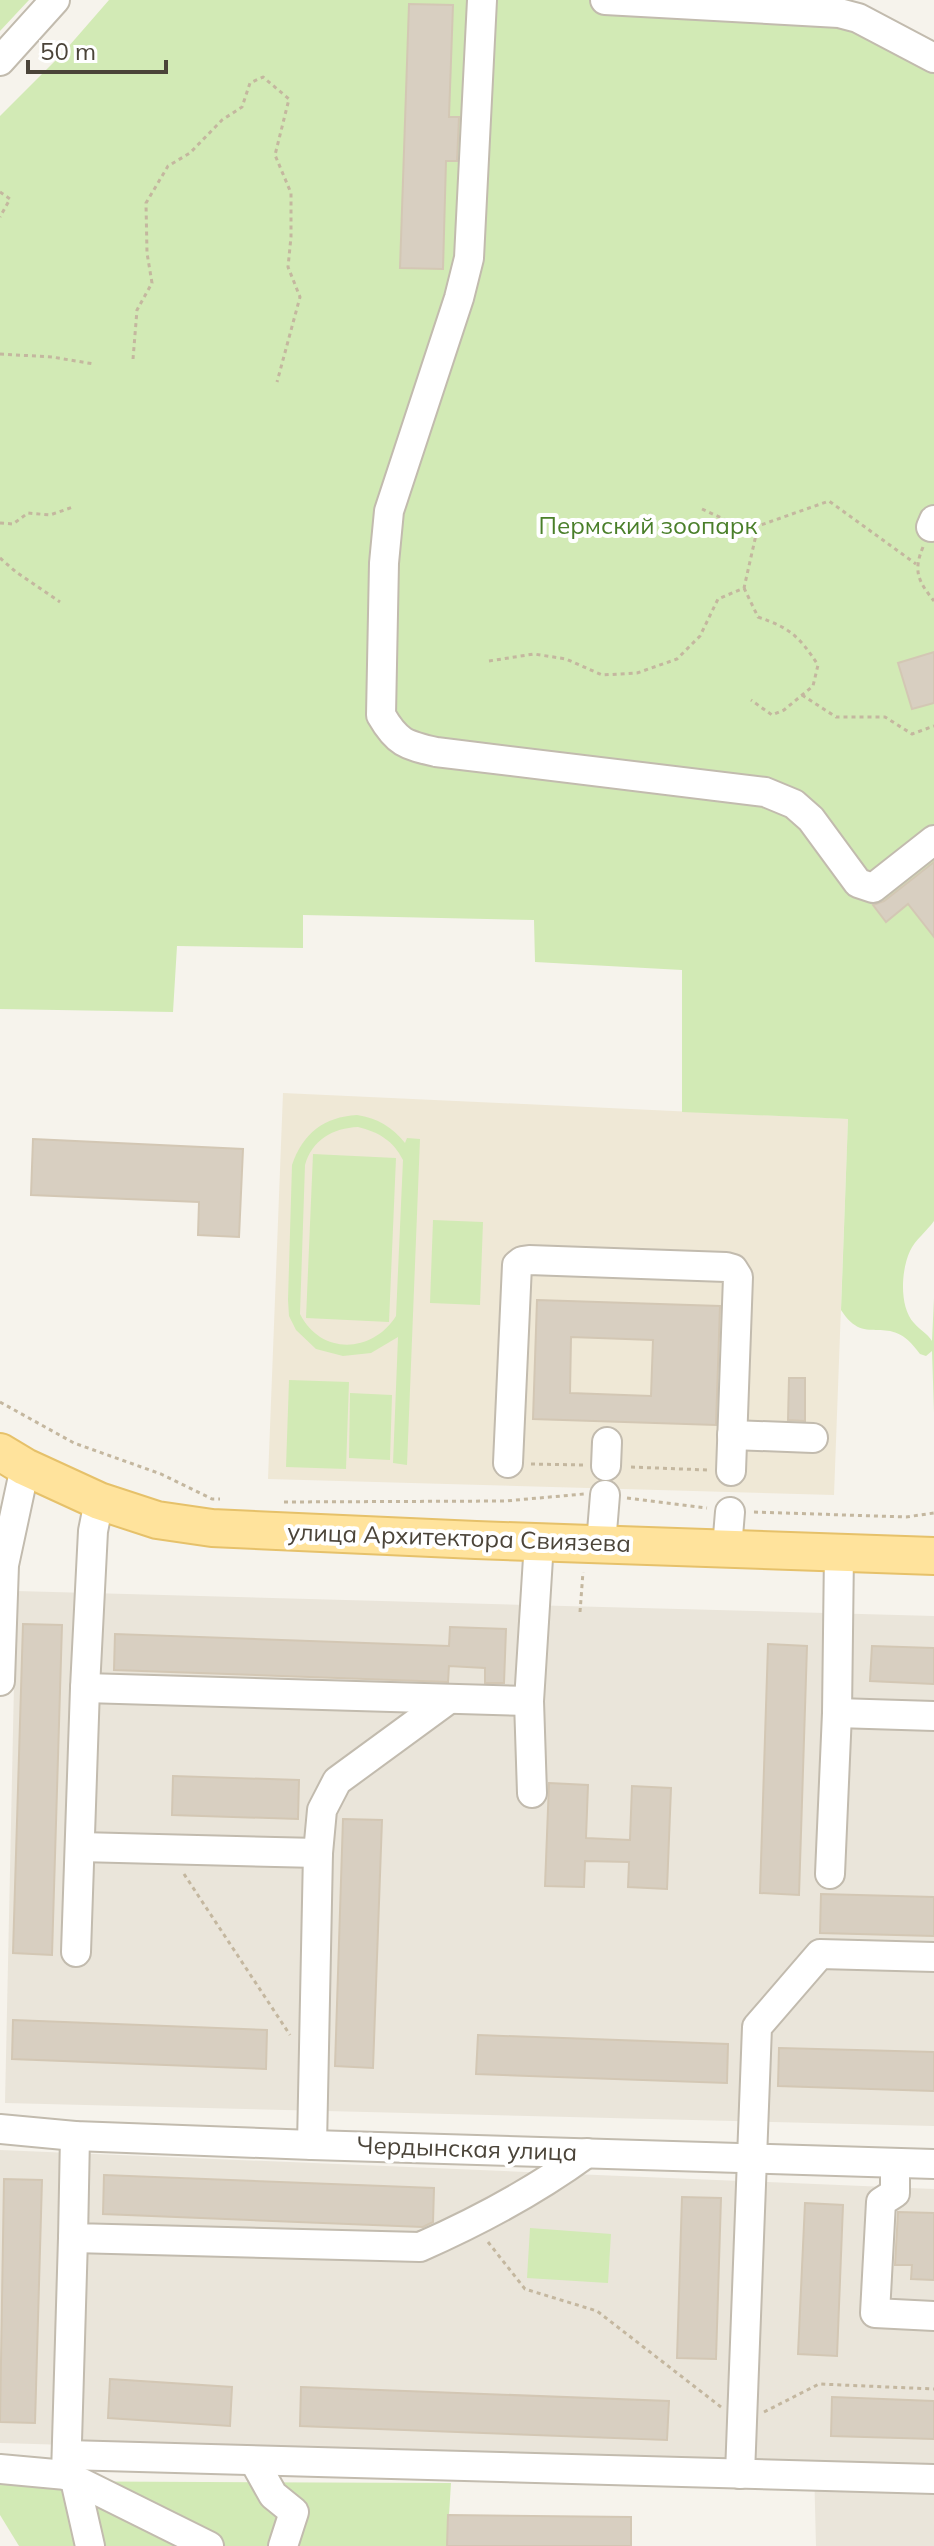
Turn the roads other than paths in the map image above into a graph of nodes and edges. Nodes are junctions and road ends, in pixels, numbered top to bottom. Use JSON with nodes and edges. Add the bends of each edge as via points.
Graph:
{"nodes":[{"id":1,"x":55,"y":0,"type":"edge"},
{"id":2,"x":482,"y":0,"type":"edge"},
{"id":3,"x":605,"y":0,"type":"edge"},
{"id":4,"x":934,"y":58,"type":"edge"},
{"id":5,"x":0,"y":61,"type":"edge"},
{"id":6,"x":934,"y":840,"type":"edge"},
{"id":7,"x":732,"y":1435,"type":"junction"},
{"id":8,"x":813,"y":1438,"type":"dead end"},
{"id":9,"x":12,"y":1459,"type":"edge"},
{"id":10,"x":508,"y":1463,"type":"dead end"},
{"id":11,"x":731,"y":1471,"type":"dead end"},
{"id":12,"x":605,"y":1495,"type":"road end"},
{"id":13,"x":99,"y":1501,"type":"junction"},
{"id":14,"x":730,"y":1512,"type":"road end"},
{"id":15,"x":539,"y":1542,"type":"junction"},
{"id":16,"x":727,"y":1548,"type":"junction"},
{"id":17,"x":592,"y":1552,"type":"junction"},
{"id":18,"x":839,"y":1552,"type":"junction"},
{"id":19,"x":934,"y":1556,"type":"edge"},
{"id":20,"x":0,"y":1681,"type":"edge"},
{"id":21,"x":85,"y":1688,"type":"junction"},
{"id":22,"x":449,"y":1699,"type":"junction"},
{"id":23,"x":529,"y":1701,"type":"junction"},
{"id":24,"x":837,"y":1713,"type":"junction"},
{"id":25,"x":934,"y":1716,"type":"edge"},
{"id":26,"x":532,"y":1793,"type":"dead end"},
{"id":27,"x":80,"y":1847,"type":"junction"},
{"id":28,"x":318,"y":1853,"type":"junction"},
{"id":29,"x":830,"y":1874,"type":"dead end"},
{"id":30,"x":76,"y":1952,"type":"dead end"},
{"id":31,"x":934,"y":1957,"type":"edge"},
{"id":32,"x":0,"y":2129,"type":"edge"},
{"id":33,"x":75,"y":2136,"type":"junction"},
{"id":34,"x":312,"y":2145,"type":"junction"},
{"id":35,"x":587,"y":2153,"type":"junction"},
{"id":36,"x":751,"y":2159,"type":"junction"},
{"id":37,"x":895,"y":2163,"type":"junction"},
{"id":38,"x":934,"y":2164,"type":"edge"},
{"id":39,"x":73,"y":2238,"type":"junction"},
{"id":40,"x":934,"y":2316,"type":"edge"},
{"id":41,"x":254,"y":2461,"type":"junction"},
{"id":42,"x":0,"y":2469,"type":"edge"},
{"id":43,"x":69,"y":2470,"type":"junction"},
{"id":44,"x":740,"y":2474,"type":"junction"},
{"id":45,"x":934,"y":2479,"type":"edge"},
{"id":46,"x":204,"y":2545,"type":"edge"},
{"id":47,"x":90,"y":2546,"type":"edge"},
{"id":48,"x":283,"y":2546,"type":"edge"}],
"edges":[{"from":1,"to":5,"type":"street"},
{"from":2,"to":6,"type":"street","via":[[469,258],[389,511],[381,715],[406,745],[436,752],[765,792],[794,804],[811,819],[866,887],[873,888]]},
{"from":3,"to":4,"type":"street","via":[[839,13]]},
{"from":7,"to":8,"type":"street"},
{"from":7,"to":10,"type":"street","via":[[738,1277],[733,1269],[522,1261],[515,1272]]},
{"from":7,"to":11,"type":"street"},
{"from":9,"to":13,"type":"main road","name":"улица Архитектора Свиязева"},
{"from":9,"to":20,"type":"street"},
{"from":12,"to":17,"type":"street"},
{"from":13,"to":15,"type":"main road","name":"улица Архитектора Свиязева","via":[[157,1520],[212,1528]]},
{"from":13,"to":21,"type":"street"},
{"from":14,"to":16,"type":"street"},
{"from":15,"to":17,"type":"main road","name":"улица Архитектора Свиязева"},
{"from":15,"to":23,"type":"street"},
{"from":16,"to":17,"type":"main road","name":"улица Архитектора Свиязева"},
{"from":16,"to":18,"type":"main road","name":"улица Архитектора Свиязева"},
{"from":18,"to":19,"type":"main road","name":"улица Архитектора Свиязева"},
{"from":18,"to":24,"type":"street"},
{"from":21,"to":22,"type":"street"},
{"from":21,"to":27,"type":"street"},
{"from":22,"to":23,"type":"street"},
{"from":22,"to":28,"type":"street","via":[[337,1781],[322,1810]]},
{"from":23,"to":26,"type":"street"},
{"from":24,"to":25,"type":"street"},
{"from":24,"to":29,"type":"street"},
{"from":27,"to":28,"type":"street"},
{"from":27,"to":30,"type":"street"},
{"from":28,"to":34,"type":"street"},
{"from":31,"to":36,"type":"street","via":[[820,1954],[757,2027]]},
{"from":32,"to":33,"type":"street","name":"Чердынская улица"},
{"from":33,"to":34,"type":"street","name":"Чердынская улица"},
{"from":33,"to":39,"type":"street"},
{"from":34,"to":35,"type":"street","name":"Чердынская улица"},
{"from":35,"to":36,"type":"street","name":"Чердынская улица"},
{"from":35,"to":39,"type":"street","via":[[473,2224],[420,2247]]},
{"from":36,"to":37,"type":"street","name":"Чердынская улица"},
{"from":36,"to":44,"type":"street"},
{"from":37,"to":38,"type":"street","name":"Чердынская улица"},
{"from":37,"to":40,"type":"street","via":[[895,2193],[881,2202],[875,2313]]},
{"from":39,"to":43,"type":"street"},
{"from":41,"to":43,"type":"street"},
{"from":41,"to":44,"type":"street"},
{"from":41,"to":48,"type":"street","via":[[273,2495],[294,2512]]},
{"from":42,"to":43,"type":"street"},
{"from":43,"to":46,"type":"street"},
{"from":43,"to":47,"type":"street"},
{"from":44,"to":45,"type":"street"}]}
